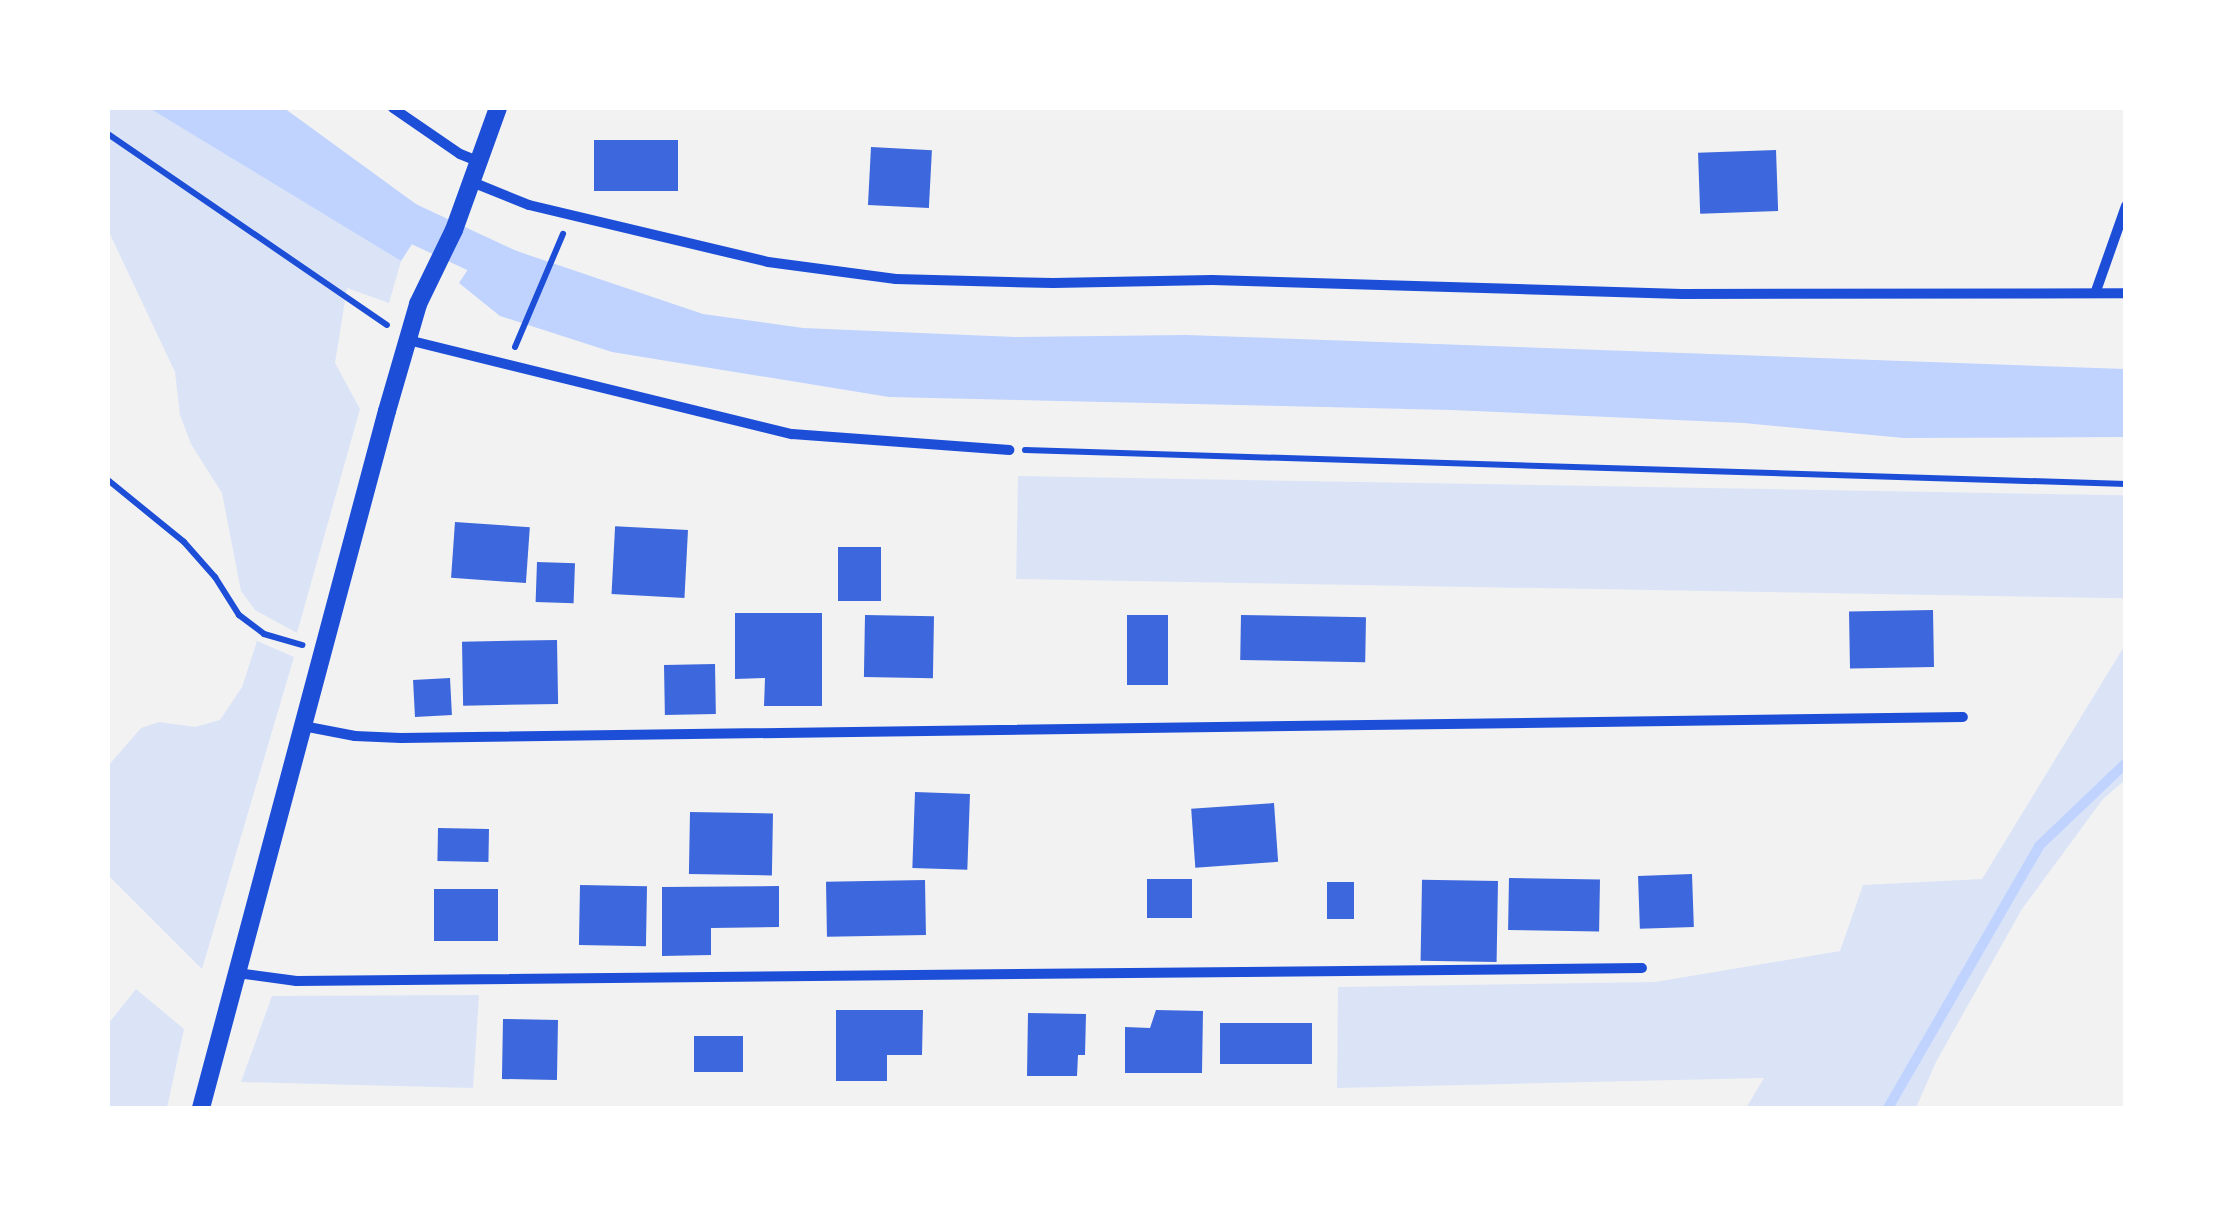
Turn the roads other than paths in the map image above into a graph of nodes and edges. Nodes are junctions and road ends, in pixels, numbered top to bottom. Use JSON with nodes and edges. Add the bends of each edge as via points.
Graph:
{"nodes":[{"id":1,"x":393,"y":108,"type":"edge"},
{"id":2,"x":498,"y":108,"type":"edge"},
{"id":3,"x":480,"y":162,"type":"junction"},
{"id":4,"x":472,"y":182,"type":"junction"},
{"id":5,"x":2126,"y":206,"type":"edge"},
{"id":6,"x":2096,"y":291,"type":"junction"},
{"id":7,"x":2126,"y":293,"type":"edge"},
{"id":8,"x":408,"y":340,"type":"junction"},
{"id":9,"x":1009,"y":450,"type":"road end"},
{"id":10,"x":1963,"y":717,"type":"dead end"},
{"id":11,"x":303,"y":726,"type":"junction"},
{"id":12,"x":1642,"y":968,"type":"dead end"},
{"id":13,"x":237,"y":972,"type":"junction"},
{"id":14,"x":201,"y":1108,"type":"edge"}],
"edges":[{"from":1,"to":3,"type":"street"},
{"from":2,"to":3,"type":"street"},
{"from":3,"to":4,"type":"street"},
{"from":4,"to":6,"type":"street","via":[[528,205],[768,262],[896,279],[1212,280],[1682,294]]},
{"from":4,"to":8,"type":"street"},
{"from":5,"to":6,"type":"street"},
{"from":6,"to":7,"type":"street"},
{"from":8,"to":9,"type":"street","via":[[792,434]]},
{"from":8,"to":11,"type":"street"},
{"from":10,"to":11,"type":"street","via":[[401,738]]},
{"from":11,"to":13,"type":"street"},
{"from":12,"to":13,"type":"street","via":[[316,981]]},
{"from":13,"to":14,"type":"street"}]}
